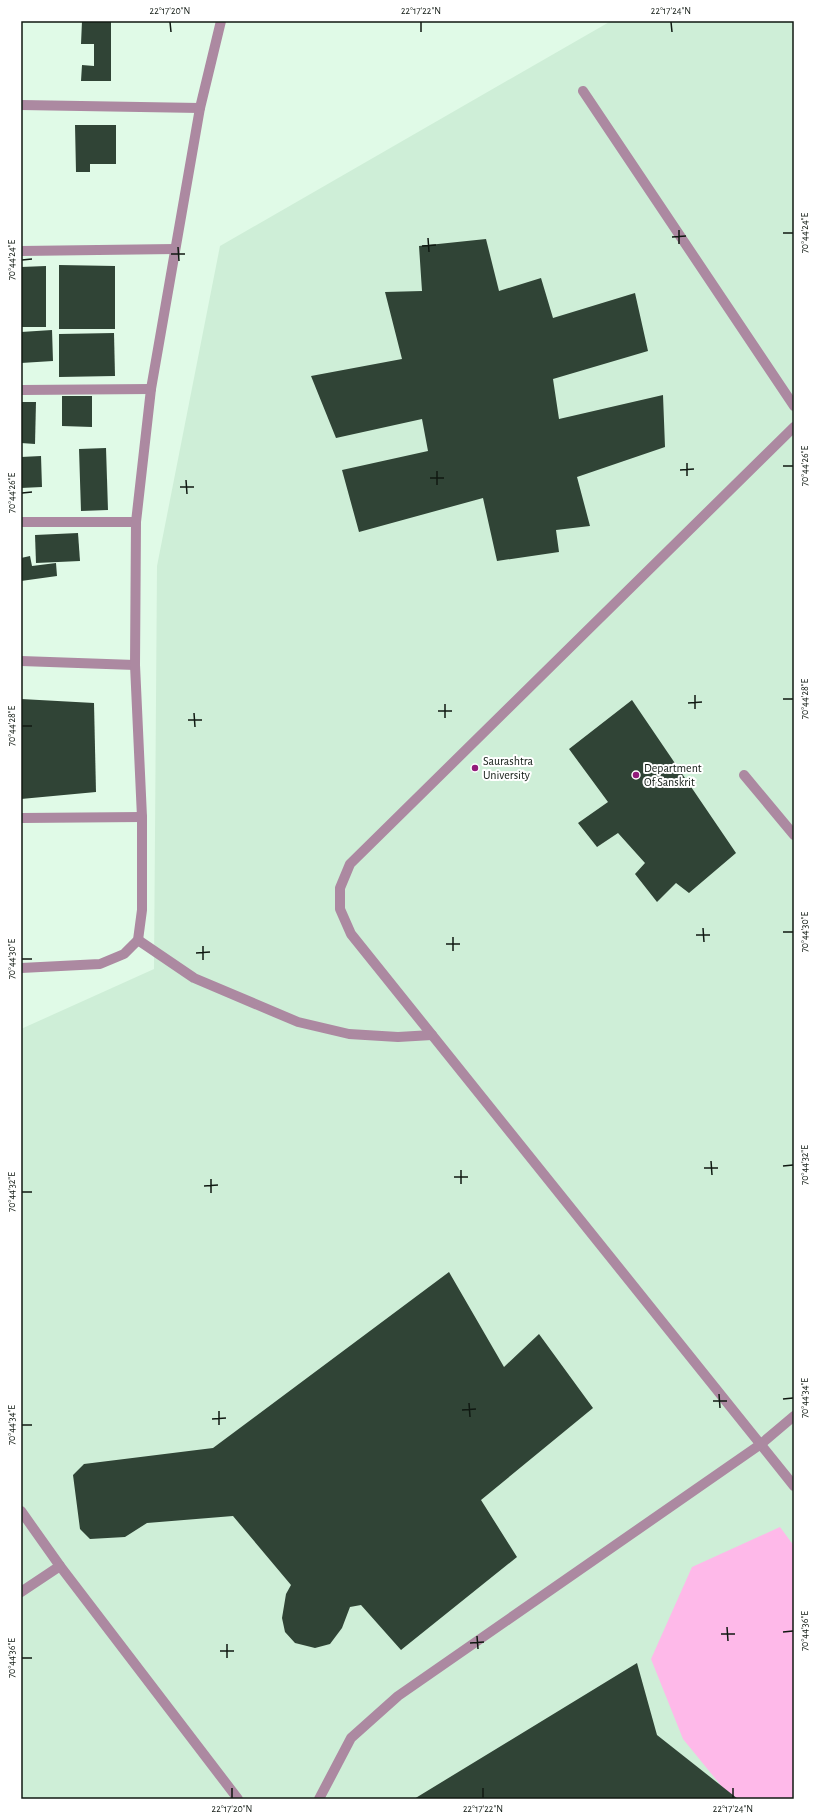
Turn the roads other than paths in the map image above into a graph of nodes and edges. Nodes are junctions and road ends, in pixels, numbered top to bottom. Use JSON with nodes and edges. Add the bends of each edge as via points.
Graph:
{"nodes":[{"id":1,"x":221,"y":21,"type":"edge"},
{"id":2,"x":583,"y":91,"type":"dead end"},
{"id":3,"x":21,"y":105,"type":"edge"},
{"id":4,"x":200,"y":108,"type":"junction"},
{"id":5,"x":175,"y":249,"type":"junction"},
{"id":6,"x":21,"y":251,"type":"edge"},
{"id":7,"x":151,"y":389,"type":"junction"},
{"id":8,"x":21,"y":390,"type":"edge"},
{"id":9,"x":794,"y":406,"type":"edge"},
{"id":10,"x":794,"y":427,"type":"edge"},
{"id":11,"x":21,"y":522,"type":"edge"},
{"id":12,"x":136,"y":522,"type":"junction"},
{"id":13,"x":21,"y":660,"type":"edge"},
{"id":14,"x":135,"y":665,"type":"junction"},
{"id":15,"x":744,"y":775,"type":"dead end"},
{"id":16,"x":142,"y":817,"type":"junction"},
{"id":17,"x":21,"y":818,"type":"edge"},
{"id":18,"x":794,"y":835,"type":"edge"},
{"id":19,"x":138,"y":940,"type":"junction"},
{"id":20,"x":21,"y":968,"type":"edge"},
{"id":21,"x":432,"y":1035,"type":"junction"},
{"id":22,"x":794,"y":1416,"type":"edge"},
{"id":23,"x":761,"y":1444,"type":"junction"},
{"id":24,"x":794,"y":1486,"type":"edge"},
{"id":25,"x":21,"y":1511,"type":"edge"},
{"id":26,"x":60,"y":1566,"type":"junction"},
{"id":27,"x":21,"y":1592,"type":"edge"},
{"id":28,"x":238,"y":1799,"type":"edge"},
{"id":29,"x":319,"y":1799,"type":"edge"}],
"edges":[{"from":1,"to":4,"type":"street"},
{"from":2,"to":9,"type":"street"},
{"from":3,"to":4,"type":"street"},
{"from":4,"to":5,"type":"street"},
{"from":5,"to":6,"type":"street"},
{"from":5,"to":7,"type":"street"},
{"from":7,"to":8,"type":"street"},
{"from":7,"to":12,"type":"street"},
{"from":10,"to":21,"type":"street","via":[[350,864],[340,888],[340,909],[351,934]]},
{"from":11,"to":12,"type":"street"},
{"from":12,"to":14,"type":"street"},
{"from":13,"to":14,"type":"street"},
{"from":14,"to":16,"type":"street"},
{"from":15,"to":18,"type":"street"},
{"from":16,"to":17,"type":"street"},
{"from":16,"to":19,"type":"street","via":[[142,910]]},
{"from":19,"to":20,"type":"street","via":[[124,954],[100,964]]},
{"from":19,"to":21,"type":"street","via":[[194,978],[298,1022],[349,1034],[398,1037]]},
{"from":21,"to":23,"type":"street"},
{"from":22,"to":23,"type":"street"},
{"from":23,"to":24,"type":"street"},
{"from":23,"to":29,"type":"street","via":[[398,1696],[351,1738]]},
{"from":25,"to":26,"type":"street"},
{"from":26,"to":27,"type":"street"},
{"from":26,"to":28,"type":"street"}]}
